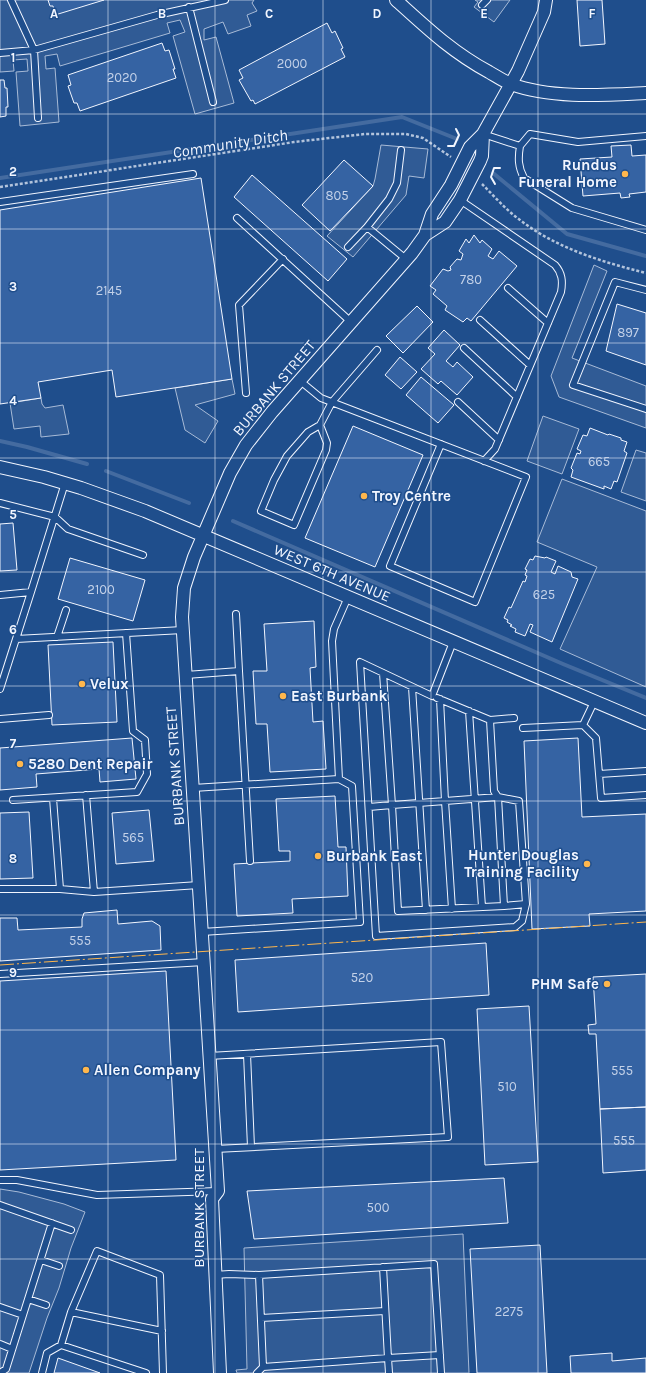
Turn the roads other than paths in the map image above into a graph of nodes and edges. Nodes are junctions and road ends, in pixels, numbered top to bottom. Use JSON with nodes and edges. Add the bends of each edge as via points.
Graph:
{"nodes":[{"id":1,"x":11,"y":0,"type":"edge"},
{"id":2,"x":225,"y":0,"type":"edge"},
{"id":3,"x":396,"y":0,"type":"edge"},
{"id":4,"x":546,"y":0,"type":"edge"},
{"id":5,"x":190,"y":7,"type":"junction"},
{"id":6,"x":34,"y":50,"type":"junction"},
{"id":7,"x":0,"y":53,"type":"edge"},
{"id":8,"x":510,"y":84,"type":"junction"},
{"id":9,"x":646,"y":93,"type":"edge"},
{"id":10,"x":213,"y":102,"type":"dead end"},
{"id":11,"x":38,"y":118,"type":"dead end"},
{"id":12,"x":483,"y":134,"type":"junction"},
{"id":13,"x":646,"y":136,"type":"edge"},
{"id":14,"x":520,"y":146,"type":"junction"},
{"id":15,"x":401,"y":150,"type":"dead end"},
{"id":16,"x":193,"y":174,"type":"dead end"},
{"id":17,"x":460,"y":200,"type":"junction"},
{"id":18,"x":0,"y":202,"type":"edge"},
{"id":19,"x":238,"y":218,"type":"dead end"},
{"id":20,"x":367,"y":227,"type":"junction"},
{"id":21,"x":646,"y":230,"type":"edge"},
{"id":22,"x":425,"y":235,"type":"junction"},
{"id":23,"x":348,"y":247,"type":"dead end"},
{"id":24,"x":283,"y":259,"type":"junction"},
{"id":25,"x":406,"y":260,"type":"junction"},
{"id":26,"x":508,"y":288,"type":"dead end"},
{"id":27,"x":646,"y":290,"type":"edge"},
{"id":28,"x":480,"y":320,"type":"dead end"},
{"id":29,"x":351,"y":322,"type":"junction"},
{"id":30,"x":548,"y":323,"type":"junction"},
{"id":31,"x":464,"y":348,"type":"dead end"},
{"id":32,"x":377,"y":350,"type":"dead end"},
{"id":33,"x":530,"y":365,"type":"junction"},
{"id":34,"x":300,"y":380,"type":"junction"},
{"id":35,"x":246,"y":393,"type":"dead end"},
{"id":36,"x":517,"y":397,"type":"junction"},
{"id":37,"x":332,"y":402,"type":"junction"},
{"id":38,"x":458,"y":402,"type":"dead end"},
{"id":39,"x":646,"y":409,"type":"edge"},
{"id":40,"x":320,"y":425,"type":"junction"},
{"id":41,"x":499,"y":440,"type":"junction"},
{"id":42,"x":441,"y":444,"type":"junction"},
{"id":43,"x":484,"y":461,"type":"junction"},
{"id":44,"x":0,"y":467,"type":"edge"},
{"id":45,"x":65,"y":483,"type":"junction"},
{"id":46,"x":0,"y":503,"type":"edge"},
{"id":47,"x":55,"y":517,"type":"junction"},
{"id":48,"x":203,"y":536,"type":"junction"},
{"id":49,"x":143,"y":555,"type":"dead end"},
{"id":50,"x":31,"y":592,"type":"junction"},
{"id":51,"x":0,"y":595,"type":"edge"},
{"id":52,"x":348,"y":597,"type":"junction"},
{"id":53,"x":66,"y":610,"type":"dead end"},
{"id":54,"x":236,"y":614,"type":"dead end"},
{"id":55,"x":183,"y":630,"type":"junction"},
{"id":56,"x":126,"y":633,"type":"junction"},
{"id":57,"x":57,"y":637,"type":"junction"},
{"id":58,"x":16,"y":639,"type":"junction"},
{"id":59,"x":453,"y":642,"type":"junction"},
{"id":60,"x":239,"y":672,"type":"junction"},
{"id":61,"x":383,"y":673,"type":"junction"},
{"id":62,"x":186,"y":675,"type":"junction"},
{"id":63,"x":412,"y":687,"type":"junction"},
{"id":64,"x":0,"y":689,"type":"edge"},
{"id":65,"x":432,"y":696,"type":"junction"},
{"id":66,"x":440,"y":699,"type":"junction"},
{"id":67,"x":594,"y":702,"type":"junction"},
{"id":68,"x":469,"y":711,"type":"junction"},
{"id":69,"x":49,"y":715,"type":"dead end"},
{"id":70,"x":514,"y":718,"type":"dead end"},
{"id":71,"x":0,"y":719,"type":"edge"},
{"id":72,"x":490,"y":720,"type":"junction"},
{"id":73,"x":646,"y":723,"type":"edge"},
{"id":74,"x":583,"y":725,"type":"junction"},
{"id":75,"x":524,"y":728,"type":"dead end"},
{"id":76,"x":646,"y":771,"type":"edge"},
{"id":77,"x":599,"y":774,"type":"junction"},
{"id":78,"x":339,"y":780,"type":"junction"},
{"id":79,"x":246,"y":785,"type":"junction"},
{"id":80,"x":193,"y":788,"type":"junction"},
{"id":81,"x":86,"y":795,"type":"junction"},
{"id":82,"x":646,"y":795,"type":"edge"},
{"id":83,"x":53,"y":798,"type":"junction"},
{"id":84,"x":498,"y":798,"type":"junction"},
{"id":85,"x":475,"y":799,"type":"junction"},
{"id":86,"x":13,"y":800,"type":"dead end"},
{"id":87,"x":445,"y":801,"type":"junction"},
{"id":88,"x":420,"y":803,"type":"junction"},
{"id":89,"x":392,"y":805,"type":"junction"},
{"id":90,"x":369,"y":807,"type":"junction"},
{"id":91,"x":250,"y":861,"type":"dead end"},
{"id":92,"x":199,"y":885,"type":"junction"},
{"id":93,"x":0,"y":889,"type":"edge"},
{"id":94,"x":60,"y":890,"type":"junction"},
{"id":95,"x":94,"y":892,"type":"junction"},
{"id":96,"x":526,"y":904,"type":"junction"},
{"id":97,"x":504,"y":906,"type":"junction"},
{"id":98,"x":482,"y":907,"type":"junction"},
{"id":99,"x":452,"y":908,"type":"junction"},
{"id":100,"x":426,"y":910,"type":"junction"},
{"id":101,"x":202,"y":932,"type":"junction"},
{"id":102,"x":204,"y":962,"type":"junction"},
{"id":103,"x":0,"y":974,"type":"edge"},
{"id":104,"x":247,"y":1054,"type":"junction"},
{"id":105,"x":209,"y":1056,"type":"junction"},
{"id":106,"x":251,"y":1147,"type":"junction"},
{"id":107,"x":215,"y":1148,"type":"junction"},
{"id":108,"x":0,"y":1180,"type":"edge"},
{"id":109,"x":218,"y":1191,"type":"junction"},
{"id":110,"x":0,"y":1206,"type":"edge"},
{"id":111,"x":52,"y":1223,"type":"junction"},
{"id":112,"x":71,"y":1230,"type":"dead end"},
{"id":113,"x":41,"y":1260,"type":"junction"},
{"id":114,"x":59,"y":1266,"type":"dead end"},
{"id":115,"x":383,"y":1267,"type":"junction"},
{"id":116,"x":215,"y":1275,"type":"junction"},
{"id":117,"x":259,"y":1276,"type":"junction"},
{"id":118,"x":28,"y":1299,"type":"junction"},
{"id":119,"x":46,"y":1305,"type":"dead end"},
{"id":120,"x":0,"y":1307,"type":"edge"},
{"id":121,"x":385,"y":1311,"type":"junction"},
{"id":122,"x":71,"y":1312,"type":"junction"},
{"id":123,"x":23,"y":1315,"type":"junction"},
{"id":124,"x":261,"y":1318,"type":"junction"},
{"id":125,"x":162,"y":1331,"type":"junction"},
{"id":126,"x":0,"y":1344,"type":"edge"},
{"id":127,"x":61,"y":1345,"type":"junction"},
{"id":128,"x":12,"y":1349,"type":"junction"},
{"id":129,"x":440,"y":1354,"type":"junction"},
{"id":130,"x":388,"y":1358,"type":"junction"},
{"id":131,"x":263,"y":1366,"type":"junction"},
{"id":132,"x":0,"y":1373,"type":"edge"},
{"id":133,"x":42,"y":1373,"type":"edge"},
{"id":134,"x":146,"y":1373,"type":"edge"},
{"id":135,"x":163,"y":1373,"type":"edge"},
{"id":136,"x":220,"y":1373,"type":"edge"},
{"id":137,"x":258,"y":1373,"type":"edge"},
{"id":138,"x":389,"y":1373,"type":"edge"},
{"id":139,"x":441,"y":1373,"type":"edge"}],
"edges":[{"from":1,"to":6,"type":"lane"},
{"from":2,"to":5,"type":"lane"},
{"from":3,"to":8,"type":"street","via":[[455,52]]},
{"from":4,"to":8,"type":"street","name":"BURBANK STREET","via":[[544,12]]},
{"from":5,"to":6,"type":"lane"},
{"from":5,"to":10,"type":"lane"},
{"from":6,"to":7,"type":"lane"},
{"from":6,"to":11,"type":"lane"},
{"from":8,"to":9,"type":"street","via":[[573,94]]},
{"from":8,"to":12,"type":"street","name":"BURBANK STREET"},
{"from":12,"to":14,"type":"lane"},
{"from":12,"to":17,"type":"street","name":"BURBANK STREET","via":[[482,156]]},
{"from":12,"to":22,"type":"street","name":"BURBANK STREET","via":[[470,147],[451,185],[432,214]]},
{"from":13,"to":14,"type":"lane","via":[[578,142],[530,134]]},
{"from":14,"to":21,"type":"lane","via":[[518,161],[524,178],[572,208]]},
{"from":15,"to":20,"type":"lane","via":[[397,183],[389,199]]},
{"from":16,"to":18,"type":"lane"},
{"from":17,"to":22,"type":"street","name":"BURBANK STREET","via":[[445,222]]},
{"from":17,"to":30,"type":"lane","via":[[560,270],[561,292]]},
{"from":19,"to":24,"type":"lane"},
{"from":20,"to":23,"type":"lane"},
{"from":20,"to":25,"type":"lane"},
{"from":22,"to":25,"type":"street","name":"BURBANK STREET"},
{"from":24,"to":29,"type":"lane"},
{"from":24,"to":35,"type":"lane","via":[[239,305]]},
{"from":25,"to":29,"type":"street","name":"BURBANK STREET"},
{"from":26,"to":30,"type":"lane"},
{"from":27,"to":39,"type":"lane","via":[[615,282],[573,385]]},
{"from":28,"to":33,"type":"lane"},
{"from":29,"to":34,"type":"street","name":"BURBANK STREET"},
{"from":30,"to":33,"type":"lane"},
{"from":31,"to":36,"type":"lane"},
{"from":32,"to":37,"type":"lane"},
{"from":33,"to":36,"type":"lane"},
{"from":34,"to":37,"type":"lane","via":[[321,398]]},
{"from":34,"to":48,"type":"street","name":"BURBANK STREET","via":[[246,445],[230,473]]},
{"from":36,"to":41,"type":"lane"},
{"from":37,"to":40,"type":"lane"},
{"from":37,"to":42,"type":"lane"},
{"from":38,"to":41,"type":"lane"},
{"from":40,"to":40,"type":"lane","via":[[308,432],[288,456],[261,511],[294,525],[326,450],[327,443]]},
{"from":41,"to":43,"type":"lane"},
{"from":42,"to":43,"type":"lane"},
{"from":42,"to":43,"type":"lane","via":[[390,566],[475,602],[526,477]]},
{"from":44,"to":45,"type":"street","name":"WEST 6TH AVENUE"},
{"from":45,"to":47,"type":"lane"},
{"from":45,"to":48,"type":"street","name":"WEST 6TH AVENUE","via":[[145,511]]},
{"from":46,"to":47,"type":"lane"},
{"from":47,"to":49,"type":"lane","via":[[68,528]]},
{"from":47,"to":50,"type":"lane"},
{"from":48,"to":52,"type":"street","name":"WEST 6TH AVENUE"},
{"from":48,"to":55,"type":"street","name":"BURBANK STREET","via":[[184,588]]},
{"from":50,"to":51,"type":"lane"},
{"from":50,"to":58,"type":"lane"},
{"from":52,"to":59,"type":"street","name":"WEST 6TH AVENUE"},
{"from":52,"to":78,"type":"lane","via":[[332,640]]},
{"from":53,"to":57,"type":"lane"},
{"from":54,"to":60,"type":"lane"},
{"from":55,"to":56,"type":"lane"},
{"from":55,"to":62,"type":"street","name":"BURBANK STREET"},
{"from":56,"to":57,"type":"lane"},
{"from":56,"to":81,"type":"lane","via":[[133,731],[145,740],[147,774],[137,792]]},
{"from":57,"to":58,"type":"lane"},
{"from":58,"to":64,"type":"lane"},
{"from":59,"to":65,"type":"lane"},
{"from":59,"to":67,"type":"street","name":"WEST 6TH AVENUE"},
{"from":60,"to":62,"type":"lane"},
{"from":60,"to":79,"type":"lane"},
{"from":61,"to":63,"type":"lane"},
{"from":61,"to":89,"type":"lane"},
{"from":61,"to":90,"type":"lane","via":[[360,662]]},
{"from":62,"to":80,"type":"street","name":"BURBANK STREET"},
{"from":63,"to":65,"type":"lane"},
{"from":63,"to":88,"type":"lane"},
{"from":65,"to":66,"type":"lane"},
{"from":66,"to":68,"type":"lane"},
{"from":66,"to":87,"type":"lane"},
{"from":67,"to":73,"type":"street","name":"WEST 6TH AVENUE"},
{"from":67,"to":74,"type":"lane"},
{"from":68,"to":72,"type":"lane"},
{"from":68,"to":85,"type":"lane"},
{"from":69,"to":71,"type":"lane"},
{"from":70,"to":72,"type":"lane"},
{"from":72,"to":84,"type":"lane","via":[[494,791]]},
{"from":74,"to":75,"type":"lane"},
{"from":74,"to":77,"type":"lane","via":[[596,738]]},
{"from":76,"to":77,"type":"lane"},
{"from":77,"to":82,"type":"lane","via":[[601,798]]},
{"from":78,"to":79,"type":"lane"},
{"from":78,"to":101,"type":"lane","via":[[352,786],[360,922]]},
{"from":79,"to":80,"type":"lane"},
{"from":79,"to":91,"type":"lane"},
{"from":80,"to":92,"type":"street","name":"BURBANK STREET"},
{"from":81,"to":83,"type":"lane"},
{"from":81,"to":95,"type":"lane"},
{"from":83,"to":86,"type":"lane"},
{"from":83,"to":94,"type":"lane"},
{"from":84,"to":85,"type":"lane"},
{"from":84,"to":96,"type":"lane","via":[[519,801]]},
{"from":84,"to":97,"type":"lane"},
{"from":85,"to":87,"type":"lane"},
{"from":85,"to":98,"type":"lane"},
{"from":87,"to":88,"type":"lane"},
{"from":87,"to":99,"type":"lane"},
{"from":88,"to":89,"type":"lane"},
{"from":88,"to":100,"type":"lane"},
{"from":89,"to":90,"type":"lane"},
{"from":89,"to":100,"type":"lane","via":[[398,911]]},
{"from":90,"to":96,"type":"lane","via":[[376,936],[515,927],[522,921]]},
{"from":92,"to":95,"type":"lane"},
{"from":92,"to":101,"type":"street","name":"BURBANK STREET"},
{"from":93,"to":94,"type":"lane"},
{"from":94,"to":95,"type":"lane"},
{"from":96,"to":97,"type":"lane"},
{"from":97,"to":98,"type":"lane"},
{"from":98,"to":99,"type":"lane"},
{"from":99,"to":100,"type":"lane"},
{"from":101,"to":102,"type":"street","name":"BURBANK STREET"},
{"from":102,"to":103,"type":"lane"},
{"from":102,"to":105,"type":"street","name":"BURBANK STREET"},
{"from":104,"to":105,"type":"lane"},
{"from":104,"to":106,"type":"lane"},
{"from":104,"to":106,"type":"lane","via":[[441,1042],[448,1137]]},
{"from":105,"to":107,"type":"street","name":"BURBANK STREET"},
{"from":106,"to":107,"type":"lane"},
{"from":107,"to":109,"type":"street","name":"BURBANK STREET"},
{"from":108,"to":109,"type":"lane","via":[[17,1180],[97,1195]]},
{"from":109,"to":116,"type":"street","name":"BURBANK STREET","via":[[212,1199]]},
{"from":110,"to":111,"type":"lane"},
{"from":111,"to":112,"type":"lane"},
{"from":111,"to":113,"type":"lane"},
{"from":113,"to":114,"type":"lane"},
{"from":113,"to":118,"type":"lane"},
{"from":115,"to":117,"type":"lane"},
{"from":115,"to":121,"type":"lane"},
{"from":115,"to":129,"type":"lane","via":[[434,1264]]},
{"from":116,"to":117,"type":"lane"},
{"from":116,"to":136,"type":"street","name":"BURBANK STREET"},
{"from":117,"to":124,"type":"lane"},
{"from":118,"to":119,"type":"lane"},
{"from":118,"to":123,"type":"lane"},
{"from":120,"to":123,"type":"lane"},
{"from":121,"to":124,"type":"lane"},
{"from":121,"to":130,"type":"lane"},
{"from":122,"to":125,"type":"lane"},
{"from":122,"to":125,"type":"lane","via":[[97,1252],[160,1275]]},
{"from":122,"to":127,"type":"lane"},
{"from":123,"to":128,"type":"lane"},
{"from":124,"to":131,"type":"lane"},
{"from":125,"to":135,"type":"lane"},
{"from":126,"to":128,"type":"lane"},
{"from":127,"to":133,"type":"lane","via":[[47,1353]]},
{"from":127,"to":134,"type":"lane"},
{"from":128,"to":132,"type":"lane","via":[[6,1368]]},
{"from":129,"to":130,"type":"lane"},
{"from":129,"to":139,"type":"lane"},
{"from":130,"to":131,"type":"lane"},
{"from":130,"to":138,"type":"lane"},
{"from":131,"to":137,"type":"lane"}]}
